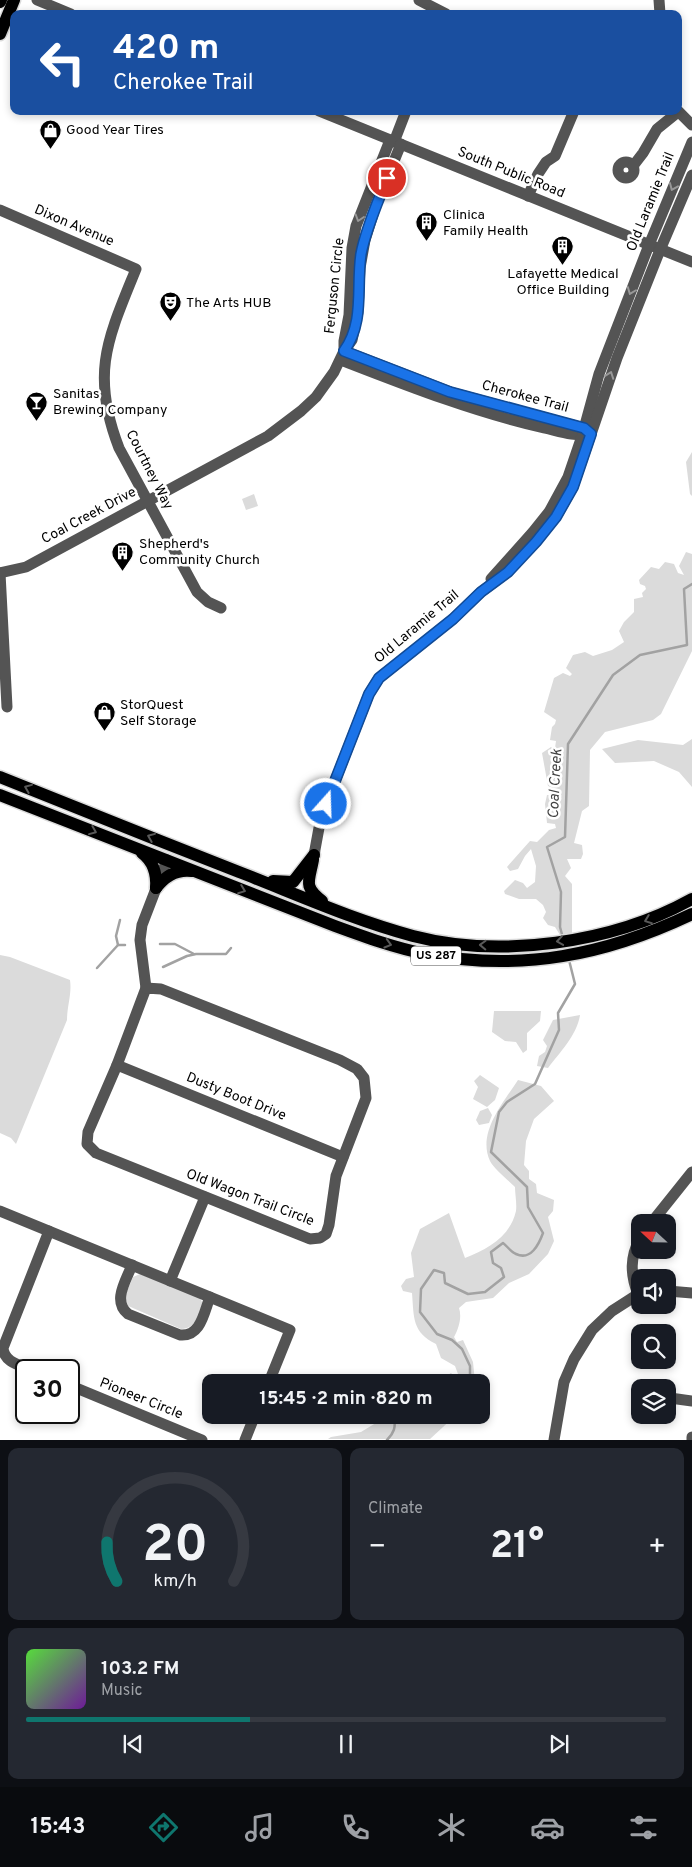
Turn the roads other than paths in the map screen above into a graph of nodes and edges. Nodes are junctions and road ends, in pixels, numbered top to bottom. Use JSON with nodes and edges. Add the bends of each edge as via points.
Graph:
{"nodes":[{"id":1,"x":14,"y":0,"type":"edge"},
{"id":2,"x":37,"y":0,"type":"edge"},
{"id":3,"x":420,"y":0,"type":"edge"},
{"id":4,"x":61,"y":10,"type":"edge"},
{"id":5,"x":439,"y":10,"type":"edge"},
{"id":6,"x":0,"y":34,"type":"edge"},
{"id":7,"x":329,"y":115,"type":"edge"},
{"id":8,"x":405,"y":115,"type":"edge"},
{"id":9,"x":572,"y":115,"type":"edge"},
{"id":10,"x":673,"y":115,"type":"edge"},
{"id":11,"x":682,"y":115,"type":"edge"},
{"id":12,"x":692,"y":125,"type":"edge"},
{"id":13,"x":395,"y":142,"type":"junction"},
{"id":14,"x":692,"y":142,"type":"edge"},
{"id":15,"x":633,"y":166,"type":"dead end"},
{"id":16,"x":692,"y":175,"type":"edge"},
{"id":17,"x":528,"y":196,"type":"junction"},
{"id":18,"x":0,"y":210,"type":"edge"},
{"id":19,"x":654,"y":248,"type":"junction"},
{"id":20,"x":692,"y":262,"type":"edge"},
{"id":21,"x":136,"y":269,"type":"joint"},
{"id":22,"x":342,"y":356,"type":"junction"},
{"id":23,"x":585,"y":433,"type":"junction"},
{"id":24,"x":242,"y":449,"type":"joint"},
{"id":25,"x":148,"y":502,"type":"junction"},
{"id":26,"x":0,"y":573,"type":"edge"},
{"id":27,"x":221,"y":608,"type":"dead end"},
{"id":28,"x":7,"y":707,"type":"dead end"},
{"id":29,"x":0,"y":777,"type":"edge"},
{"id":30,"x":0,"y":795,"type":"edge"},
{"id":31,"x":137,"y":850,"type":"junction"},
{"id":32,"x":196,"y":855,"type":"junction"},
{"id":33,"x":314,"y":855,"type":"junction"},
{"id":34,"x":167,"y":860,"type":"junction"},
{"id":35,"x":197,"y":872,"type":"junction"},
{"id":36,"x":258,"y":880,"type":"junction"},
{"id":37,"x":156,"y":888,"type":"junction"},
{"id":38,"x":692,"y":899,"type":"edge"},
{"id":39,"x":330,"y":908,"type":"junction"},
{"id":40,"x":692,"y":914,"type":"edge"},
{"id":41,"x":146,"y":988,"type":"junction"},
{"id":42,"x":117,"y":1065,"type":"junction"},
{"id":43,"x":343,"y":1157,"type":"junction"},
{"id":44,"x":692,"y":1172,"type":"edge"},
{"id":45,"x":205,"y":1197,"type":"junction"},
{"id":46,"x":0,"y":1211,"type":"edge"},
{"id":47,"x":658,"y":1214,"type":"edge"},
{"id":48,"x":49,"y":1232,"type":"junction"},
{"id":49,"x":132,"y":1265,"type":"junction"},
{"id":50,"x":170,"y":1281,"type":"junction"},
{"id":51,"x":676,"y":1292,"type":"edge"},
{"id":52,"x":692,"y":1293,"type":"edge"},
{"id":53,"x":210,"y":1297,"type":"junction"},
{"id":54,"x":631,"y":1298,"type":"edge"},
{"id":55,"x":15,"y":1363,"type":"edge"},
{"id":56,"x":271,"y":1374,"type":"edge"},
{"id":57,"x":80,"y":1390,"type":"edge"},
{"id":58,"x":676,"y":1399,"type":"edge"},
{"id":59,"x":692,"y":1401,"type":"edge"},
{"id":60,"x":251,"y":1424,"type":"edge"},
{"id":61,"x":202,"y":1440,"type":"edge"},
{"id":62,"x":245,"y":1440,"type":"edge"},
{"id":63,"x":554,"y":1440,"type":"edge"}],
"edges":[{"from":1,"to":6,"type":"main road"},
{"from":2,"to":4,"type":"street"},
{"from":3,"to":5,"type":"street"},
{"from":7,"to":13,"type":"street","name":"South Public Road"},
{"from":8,"to":13,"type":"street","name":"Ferguson Circle"},
{"from":9,"to":17,"type":"street","via":[[555,156],[546,162]]},
{"from":10,"to":15,"type":"street","via":[[656,129]]},
{"from":11,"to":12,"type":"street"},
{"from":13,"to":17,"type":"street","name":"South Public Road"},
{"from":13,"to":22,"type":"street","name":"Ferguson Circle","via":[[364,204],[355,232],[349,315]]},
{"from":14,"to":19,"type":"street","name":"Old Laramie Trail","one_way":true},
{"from":16,"to":19,"type":"street","name":"Old Laramie Trail"},
{"from":17,"to":19,"type":"street","name":"South Public Road"},
{"from":18,"to":21,"type":"street","name":"Dixon Avenue"},
{"from":19,"to":20,"type":"street","name":"South Public Road"},
{"from":19,"to":23,"type":"street","name":"Old Laramie Trail","via":[[604,391]]},
{"from":21,"to":25,"type":"street","name":"Courtney Way","via":[[112,329],[106,351],[104,380],[111,427]]},
{"from":22,"to":23,"type":"street","name":"Cherokee Trail","via":[[457,404],[522,422]]},
{"from":22,"to":24,"type":"street","name":"Ferguson Circle","via":[[323,388],[301,411],[268,436]]},
{"from":23,"to":33,"type":"street","name":"Old Laramie Trail","via":[[573,487],[556,517],[508,572],[379,678],[369,694],[321,817]]},
{"from":24,"to":25,"type":"street","name":"Coal Creek Drive"},
{"from":25,"to":26,"type":"street","name":"Coal Creek Drive","via":[[26,567]]},
{"from":25,"to":27,"type":"street","name":"Courtney Way","via":[[197,592]]},
{"from":26,"to":28,"type":"street"},
{"from":32,"to":29,"type":"main road","number":"US 287","one_way":true},
{"from":30,"to":31,"type":"main road","number":"US 287","one_way":true},
{"from":31,"to":34,"type":"main road","number":"US 287"},
{"from":31,"to":37,"type":"main road","via":[[147,856],[153,866]]},
{"from":32,"to":34,"type":"main road"},
{"from":32,"to":36,"type":"main road","number":"US 287"},
{"from":33,"to":36,"type":"main road","via":[[293,882]]},
{"from":33,"to":39,"type":"main road","via":[[309,887]]},
{"from":34,"to":35,"type":"main road","number":"US 287"},
{"from":34,"to":37,"type":"street","name":"Old Wagon Trail Circle"},
{"from":35,"to":37,"type":"main road","via":[[173,874]]},
{"from":35,"to":40,"type":"main road","number":"US 287","one_way":true,"via":[[404,949],[463,959],[534,961],[589,951],[642,936]]},
{"from":36,"to":39,"type":"main road","number":"US 287"},
{"from":37,"to":41,"type":"street","name":"Old Wagon Trail Circle","via":[[140,940]]},
{"from":38,"to":39,"type":"main road","number":"US 287","one_way":true,"via":[[637,924],[588,937],[505,946],[426,939]]},
{"from":41,"to":42,"type":"street","name":"Old Wagon Trail Circle"},
{"from":41,"to":43,"type":"street","name":"Old Wagon Trail Circle","via":[[161,989],[211,1008],[357,1069],[364,1078],[366,1098]]},
{"from":42,"to":43,"type":"street","name":"Dusty Boot Drive"},
{"from":42,"to":45,"type":"street","name":"Old Wagon Trail Circle","via":[[88,1132],[87,1144],[96,1153]]},
{"from":43,"to":45,"type":"street","name":"Old Wagon Trail Circle","via":[[334,1183],[329,1226],[326,1234],[316,1239]]},
{"from":44,"to":47,"type":"street"},
{"from":45,"to":50,"type":"street"},
{"from":46,"to":48,"type":"street"},
{"from":48,"to":49,"type":"street"},
{"from":48,"to":55,"type":"street","via":[[3,1348],[7,1359]]},
{"from":49,"to":50,"type":"street"},
{"from":49,"to":53,"type":"street","via":[[120,1295],[120,1303],[128,1314],[188,1336],[197,1329]]},
{"from":50,"to":53,"type":"street"},
{"from":51,"to":52,"type":"street"},
{"from":53,"to":56,"type":"street","via":[[290,1330]]},
{"from":54,"to":63,"type":"street","via":[[592,1330],[574,1359],[564,1382]]},
{"from":57,"to":61,"type":"street","name":"Pioneer Circle"},
{"from":58,"to":59,"type":"street"},
{"from":60,"to":62,"type":"street"}]}
